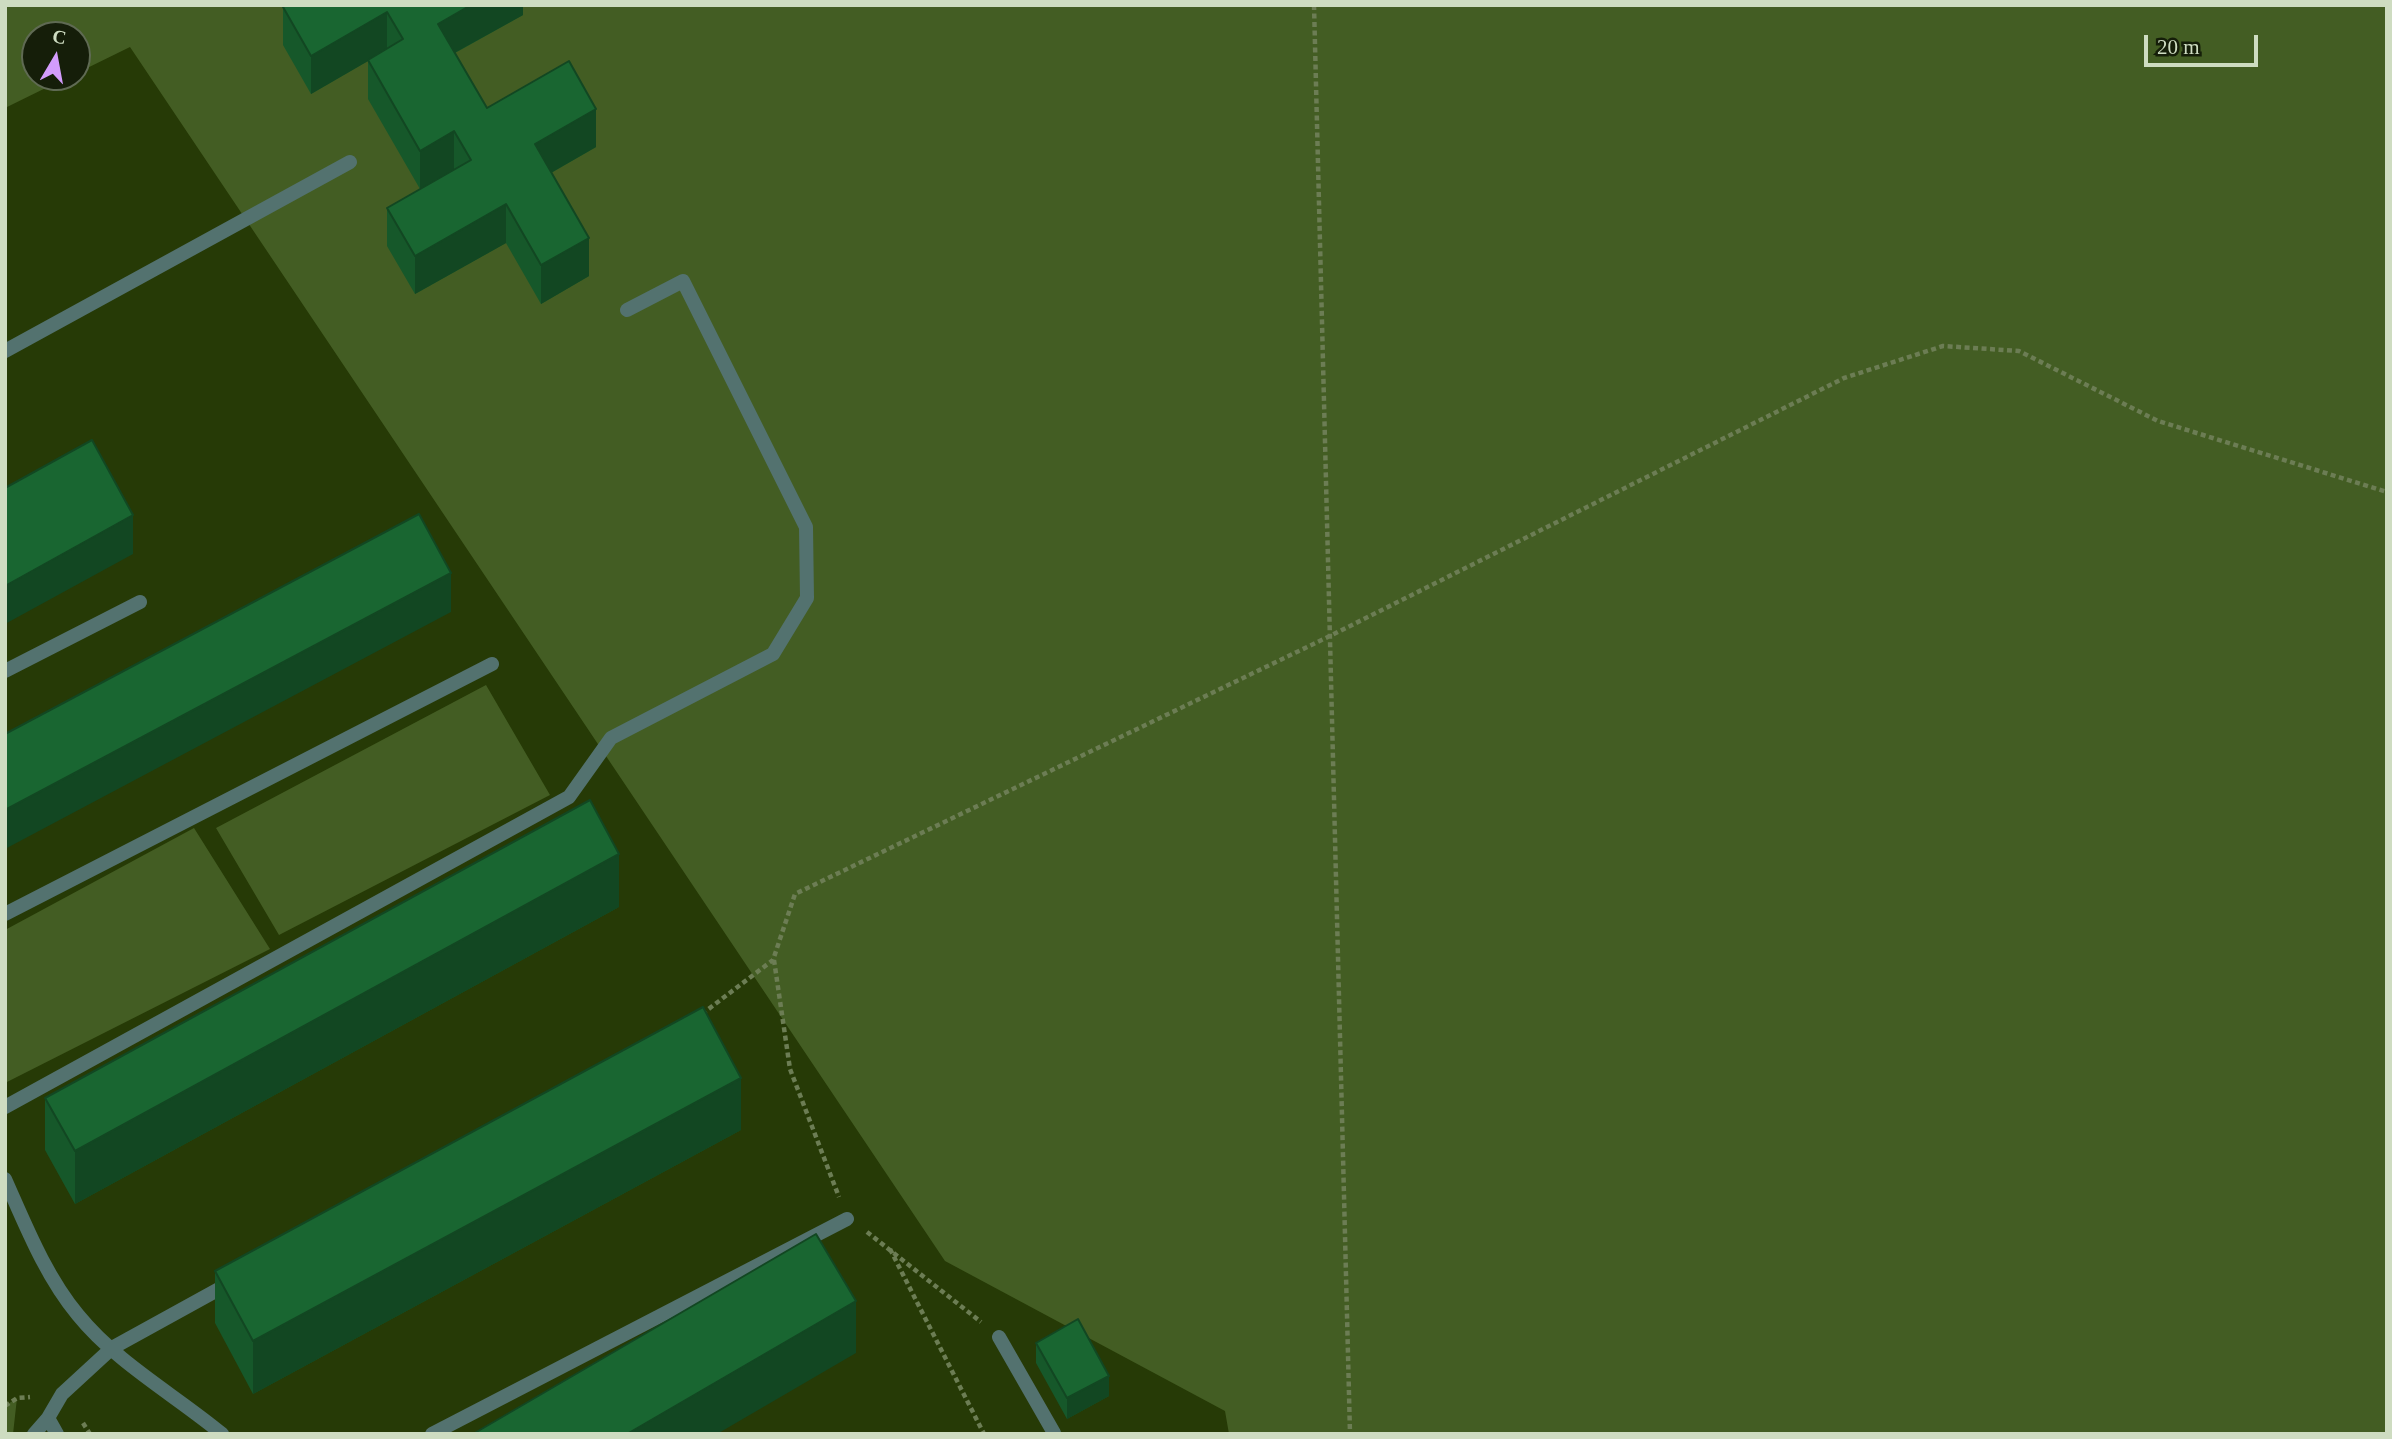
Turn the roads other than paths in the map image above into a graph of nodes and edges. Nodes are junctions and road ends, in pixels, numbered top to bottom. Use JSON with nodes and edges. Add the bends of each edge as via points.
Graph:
{"nodes":[{"id":1,"x":350,"y":162,"type":"dead end"},
{"id":2,"x":627,"y":310,"type":"dead end"},
{"id":3,"x":5,"y":351,"type":"edge"},
{"id":4,"x":140,"y":602,"type":"dead end"},
{"id":5,"x":492,"y":664,"type":"dead end"},
{"id":6,"x":5,"y":671,"type":"edge"},
{"id":7,"x":5,"y":914,"type":"edge"},
{"id":8,"x":5,"y":1107,"type":"edge"},
{"id":9,"x":5,"y":1179,"type":"edge"},
{"id":10,"x":847,"y":1219,"type":"road end"},
{"id":11,"x":246,"y":1273,"type":"edge"},
{"id":12,"x":999,"y":1337,"type":"road end"},
{"id":13,"x":112,"y":1348,"type":"junction"},
{"id":14,"x":48,"y":1418,"type":"junction"},
{"id":15,"x":34,"y":1434,"type":"edge"},
{"id":16,"x":57,"y":1434,"type":"edge"},
{"id":17,"x":222,"y":1434,"type":"edge"},
{"id":18,"x":432,"y":1434,"type":"edge"},
{"id":19,"x":1054,"y":1434,"type":"edge"}],
"edges":[{"from":1,"to":3,"type":"lane"},
{"from":2,"to":8,"type":"lane","via":[[684,281],[806,527],[807,598],[773,654],[611,738],[569,797]]},
{"from":4,"to":6,"type":"lane"},
{"from":5,"to":7,"type":"lane"},
{"from":9,"to":13,"type":"lane","via":[[37,1251],[78,1315]]},
{"from":10,"to":18,"type":"lane"},
{"from":11,"to":13,"type":"lane"},
{"from":12,"to":19,"type":"lane"},
{"from":13,"to":14,"type":"lane","via":[[62,1394]]},
{"from":13,"to":17,"type":"lane"},
{"from":14,"to":15,"type":"lane"},
{"from":14,"to":16,"type":"lane"}]}
